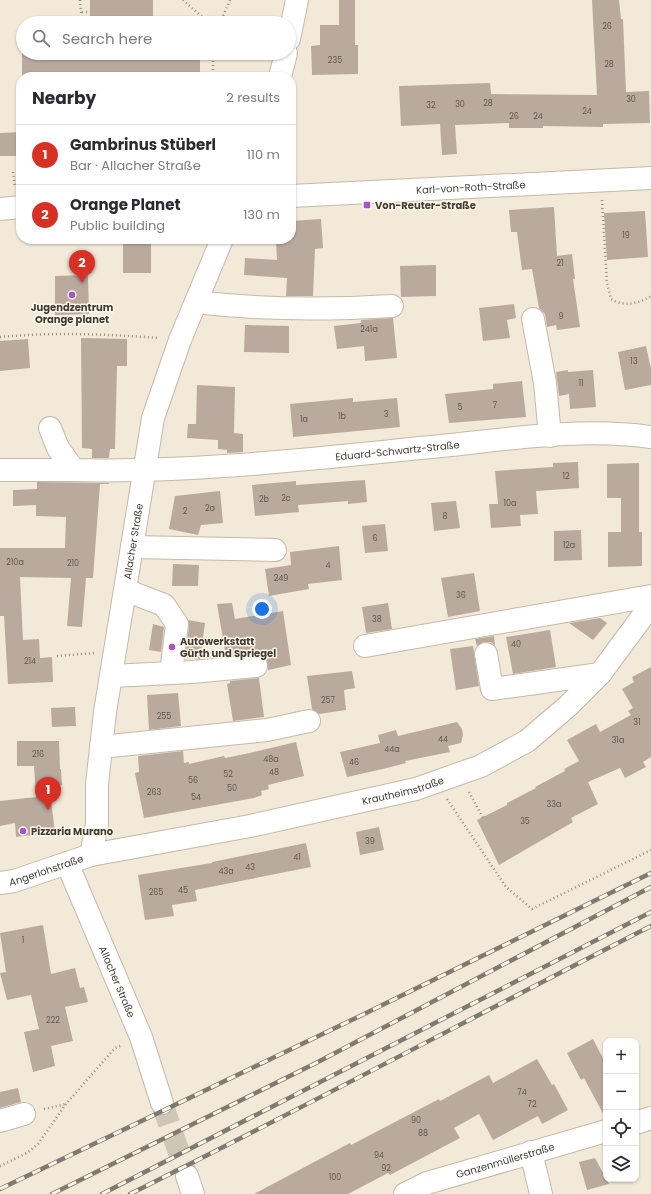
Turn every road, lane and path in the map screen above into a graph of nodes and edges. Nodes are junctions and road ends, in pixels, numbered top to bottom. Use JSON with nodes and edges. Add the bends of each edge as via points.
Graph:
{"nodes":[{"id":1,"x":80,"y":0,"type":"edge"},
{"id":2,"x":183,"y":0,"type":"edge"},
{"id":3,"x":230,"y":0,"type":"edge"},
{"id":4,"x":297,"y":0,"type":"edge"},
{"id":5,"x":82,"y":12,"type":"junction"},
{"id":6,"x":90,"y":12,"type":"dead end"},
{"id":7,"x":82,"y":16,"type":"edge"},
{"id":8,"x":201,"y":16,"type":"edge"},
{"id":9,"x":223,"y":16,"type":"edge"},
{"id":10,"x":294,"y":16,"type":"edge"},
{"id":11,"x":213,"y":60,"type":"edge"},
{"id":12,"x":284,"y":60,"type":"edge"},
{"id":13,"x":213,"y":72,"type":"edge"},
{"id":14,"x":281,"y":72,"type":"edge"},
{"id":15,"x":13,"y":172,"type":"dead end"},
{"id":16,"x":651,"y":178,"type":"edge"},
{"id":17,"x":600,"y":181,"type":"junction"},
{"id":18,"x":16,"y":187,"type":"edge"},
{"id":19,"x":296,"y":196,"type":"edge"},
{"id":20,"x":16,"y":198,"type":"edge"},
{"id":21,"x":0,"y":209,"type":"edge"},
{"id":22,"x":220,"y":244,"type":"edge"},
{"id":23,"x":651,"y":296,"type":"edge"},
{"id":24,"x":392,"y":306,"type":"dead end"},
{"id":25,"x":194,"y":307,"type":"junction"},
{"id":26,"x":341,"y":319,"type":"dead end"},
{"id":27,"x":533,"y":319,"type":"dead end"},
{"id":28,"x":0,"y":337,"type":"edge"},
{"id":29,"x":180,"y":340,"type":"junction"},
{"id":30,"x":50,"y":428,"type":"dead end"},
{"id":31,"x":550,"y":436,"type":"junction"},
{"id":32,"x":651,"y":437,"type":"edge"},
{"id":33,"x":0,"y":470,"type":"edge"},
{"id":34,"x":74,"y":470,"type":"junction"},
{"id":35,"x":144,"y":471,"type":"junction"},
{"id":36,"x":132,"y":547,"type":"junction"},
{"id":37,"x":275,"y":550,"type":"dead end"},
{"id":38,"x":125,"y":590,"type":"junction"},
{"id":39,"x":651,"y":596,"type":"edge"},
{"id":40,"x":651,"y":605,"type":"edge"},
{"id":41,"x":365,"y":646,"type":"dead end"},
{"id":42,"x":99,"y":653,"type":"dead end"},
{"id":43,"x":486,"y":654,"type":"dead end"},
{"id":44,"x":57,"y":656,"type":"dead end"},
{"id":45,"x":256,"y":666,"type":"dead end"},
{"id":46,"x":171,"y":673,"type":"junction"},
{"id":47,"x":600,"y":674,"type":"junction"},
{"id":48,"x":111,"y":676,"type":"junction"},
{"id":49,"x":309,"y":721,"type":"dead end"},
{"id":50,"x":101,"y":747,"type":"junction"},
{"id":51,"x":438,"y":782,"type":"junction"},
{"id":52,"x":468,"y":791,"type":"dead end"},
{"id":53,"x":483,"y":818,"type":"dead end"},
{"id":54,"x":651,"y":850,"type":"edge"},
{"id":55,"x":91,"y":855,"type":"junction"},
{"id":56,"x":66,"y":863,"type":"junction"},
{"id":57,"x":5,"y":880,"type":"edge"},
{"id":58,"x":141,"y":1037,"type":"junction"},
{"id":59,"x":162,"y":1103,"type":"tunnel mouth"},
{"id":60,"x":24,"y":1114,"type":"dead end"},
{"id":61,"x":651,"y":1118,"type":"edge"},
{"id":62,"x":0,"y":1121,"type":"edge"},
{"id":63,"x":639,"y":1122,"type":"edge"},
{"id":64,"x":603,"y":1132,"type":"edge"},
{"id":65,"x":531,"y":1152,"type":"junction"},
{"id":66,"x":0,"y":1166,"type":"edge"},
{"id":67,"x":405,"y":1194,"type":"edge"},
{"id":68,"x":541,"y":1194,"type":"edge"}],
"edges":[{"from":1,"to":5,"type":"path"},
{"from":2,"to":8,"type":"path"},
{"from":3,"to":9,"type":"path"},
{"from":4,"to":10,"type":"street"},
{"from":5,"to":6,"type":"path"},
{"from":5,"to":7,"type":"path"},
{"from":11,"to":13,"type":"path"},
{"from":12,"to":14,"type":"street"},
{"from":15,"to":18,"type":"path"},
{"from":16,"to":17,"type":"street","name":"Karl-von-Roth-Straße"},
{"from":17,"to":19,"type":"street","name":"Karl-von-Roth-Straße"},
{"from":17,"to":23,"type":"path","via":[[607,283],[611,299],[619,304],[630,304]]},
{"from":20,"to":21,"type":"street"},
{"from":22,"to":25,"type":"street","name":"Allacher Straße"},
{"from":24,"to":25,"type":"street","via":[[282,310]]},
{"from":25,"to":26,"type":"street"},
{"from":25,"to":29,"type":"street","name":"Allacher Straße"},
{"from":27,"to":31,"type":"street","via":[[545,383]]},
{"from":28,"to":29,"type":"path","via":[[75,334]]},
{"from":29,"to":35,"type":"street","name":"Allacher Straße","via":[[153,418]]},
{"from":30,"to":34,"type":"street","via":[[58,448]]},
{"from":31,"to":32,"type":"street","name":"Eduard-Schwartz-Straße","via":[[600,433]]},
{"from":31,"to":35,"type":"street","name":"Eduard-Schwartz-Straße"},
{"from":33,"to":34,"type":"street","name":"Eduard-Schwartz-Straße"},
{"from":34,"to":35,"type":"street","name":"Eduard-Schwartz-Straße"},
{"from":35,"to":36,"type":"street","name":"Allacher Straße"},
{"from":36,"to":37,"type":"street"},
{"from":36,"to":38,"type":"street","name":"Allacher Straße"},
{"from":38,"to":46,"type":"street","via":[[164,605],[177,624]]},
{"from":38,"to":48,"type":"street","name":"Allacher Straße"},
{"from":39,"to":41,"type":"street"},
{"from":40,"to":47,"type":"street","name":"Krautheimstraße"},
{"from":42,"to":44,"type":"path"},
{"from":43,"to":47,"type":"street","via":[[492,689]]},
{"from":45,"to":46,"type":"street"},
{"from":46,"to":48,"type":"street"},
{"from":47,"to":51,"type":"street","name":"Krautheimstraße","via":[[568,706],[527,740],[481,766]]},
{"from":48,"to":50,"type":"street","name":"Allacher Straße"},
{"from":49,"to":50,"type":"street","via":[[267,730]]},
{"from":50,"to":55,"type":"street","name":"Allacher Straße","via":[[97,784],[98,824]]},
{"from":51,"to":54,"type":"path","via":[[453,810],[506,887],[532,910]]},
{"from":51,"to":55,"type":"street","name":"Krautheimstraße","via":[[250,826]]},
{"from":52,"to":53,"type":"path"},
{"from":55,"to":56,"type":"street","name":"Angerlohstraße"},
{"from":56,"to":57,"type":"street","name":"Angerlohstraße"},
{"from":56,"to":58,"type":"street","name":"Allacher Straße"},
{"from":58,"to":59,"type":"street","name":"Allacher Straße"},
{"from":58,"to":66,"type":"path","via":[[115,1048],[66,1104],[38,1144],[27,1153]]},
{"from":60,"to":62,"type":"street"},
{"from":61,"to":63,"type":"street"},
{"from":64,"to":65,"type":"street","name":"Ganzenmüllerstraße"},
{"from":65,"to":67,"type":"street","name":"Ganzenmüllerstraße","via":[[428,1183]]},
{"from":65,"to":68,"type":"street"}]}
